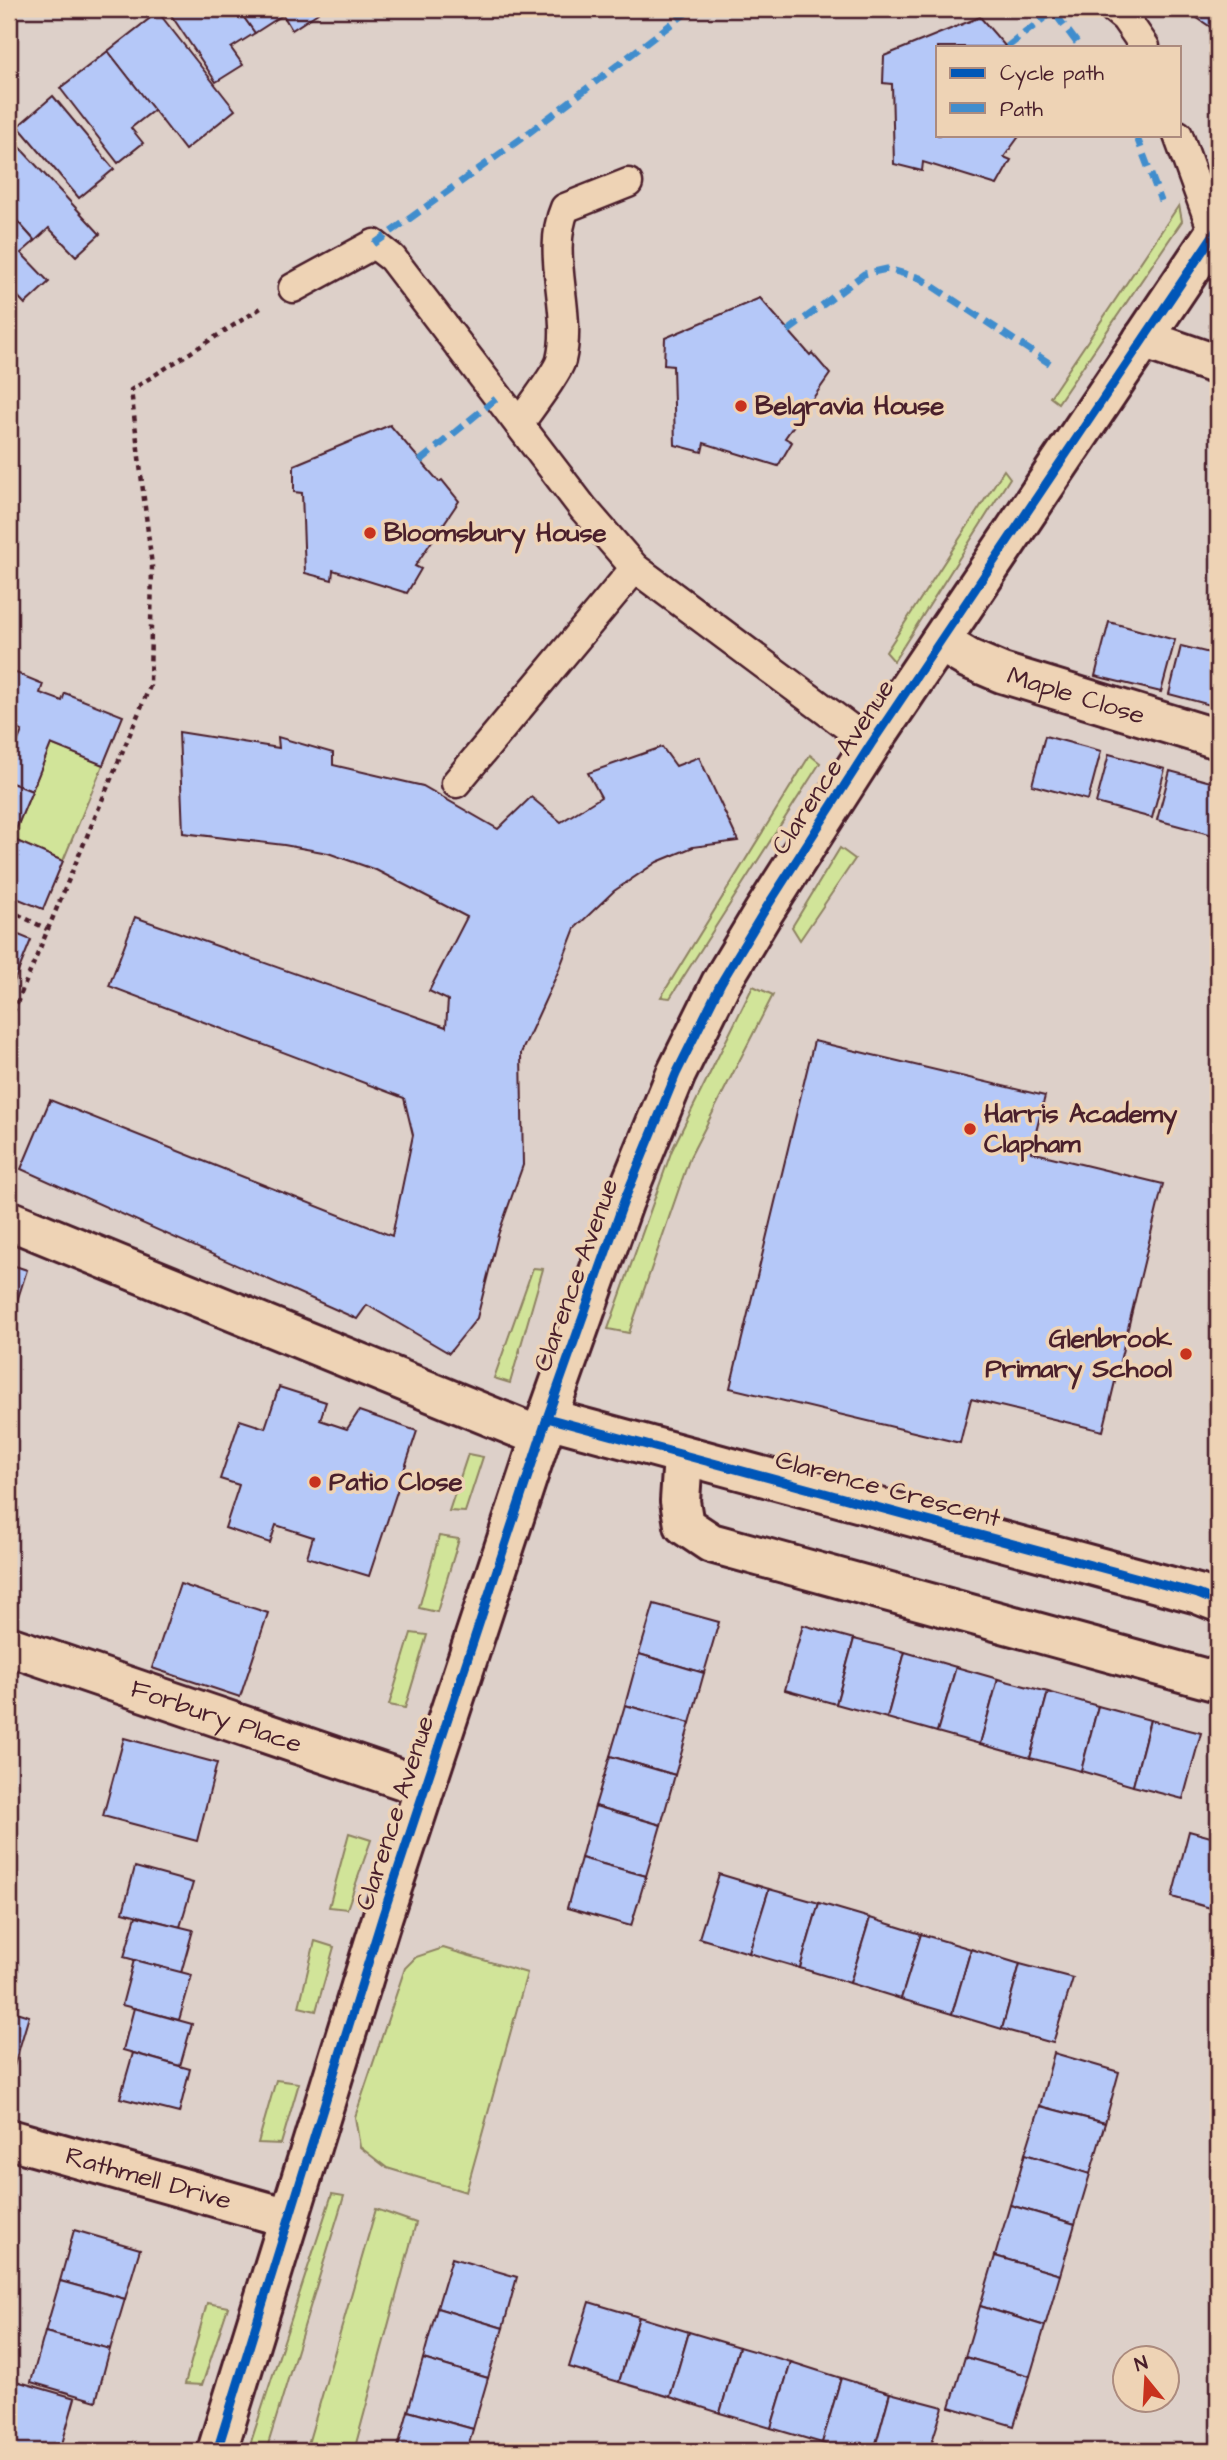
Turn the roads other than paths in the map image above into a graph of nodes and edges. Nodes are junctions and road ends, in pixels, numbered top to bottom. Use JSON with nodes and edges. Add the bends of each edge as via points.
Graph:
{"nodes":[{"id":1,"x":1114,"y":9,"type":"edge"},
{"id":2,"x":1144,"y":46,"type":"edge"},
{"id":3,"x":1178,"y":136,"type":"edge"},
{"id":4,"x":628,"y":183,"type":"dead end"},
{"id":5,"x":1216,"y":231,"type":"edge"},
{"id":6,"x":293,"y":288,"type":"road end"},
{"id":7,"x":1143,"y":339,"type":"junction"},
{"id":8,"x":1218,"y":365,"type":"edge"},
{"id":9,"x":519,"y":424,"type":"junction"},
{"id":10,"x":635,"y":568,"type":"junction"},
{"id":11,"x":940,"y":642,"type":"junction"},
{"id":12,"x":1218,"y":739,"type":"edge"},
{"id":13,"x":871,"y":744,"type":"junction"},
{"id":14,"x":456,"y":783,"type":"dead end"},
{"id":15,"x":9,"y":1220,"type":"edge"},
{"id":16,"x":544,"y":1427,"type":"junction"},
{"id":17,"x":683,"y":1456,"type":"junction"},
{"id":18,"x":1218,"y":1602,"type":"edge"},
{"id":19,"x":9,"y":1646,"type":"edge"},
{"id":20,"x":1218,"y":1682,"type":"edge"},
{"id":21,"x":424,"y":1787,"type":"junction"},
{"id":22,"x":9,"y":2139,"type":"edge"},
{"id":23,"x":289,"y":2218,"type":"junction"},
{"id":24,"x":217,"y":2451,"type":"edge"}],
"edges":[{"from":1,"to":2,"type":"lane"},
{"from":3,"to":5,"type":"lane"},
{"from":4,"to":9,"type":"lane","via":[[565,208],[558,226],[561,362]]},
{"from":5,"to":7,"type":"street","name":"Clarence Avenue"},
{"from":6,"to":9,"type":"lane","via":[[374,244],[392,258]]},
{"from":7,"to":8,"type":"street"},
{"from":7,"to":11,"type":"street","name":"Clarence Avenue"},
{"from":9,"to":10,"type":"lane"},
{"from":10,"to":13,"type":"lane"},
{"from":10,"to":14,"type":"lane"},
{"from":11,"to":12,"type":"street","name":"Maple Close","via":[[1002,673]]},
{"from":11,"to":13,"type":"street","name":"Clarence Avenue"},
{"from":13,"to":16,"type":"street","name":"Clarence Avenue","via":[[763,913],[698,1028],[624,1201]]},
{"from":15,"to":16,"type":"street"},
{"from":16,"to":17,"type":"street","name":"Clarence Crescent"},
{"from":16,"to":21,"type":"street","name":"Clarence Avenue"},
{"from":17,"to":18,"type":"street","name":"Clarence Crescent"},
{"from":17,"to":20,"type":"street","via":[[680,1501],[684,1525],[711,1543]]},
{"from":19,"to":21,"type":"street","name":"Forbury Place"},
{"from":21,"to":23,"type":"street","name":"Clarence Avenue"},
{"from":22,"to":23,"type":"street","name":"Rathmell Drive"},
{"from":23,"to":24,"type":"street","name":"Clarence Avenue"}]}
